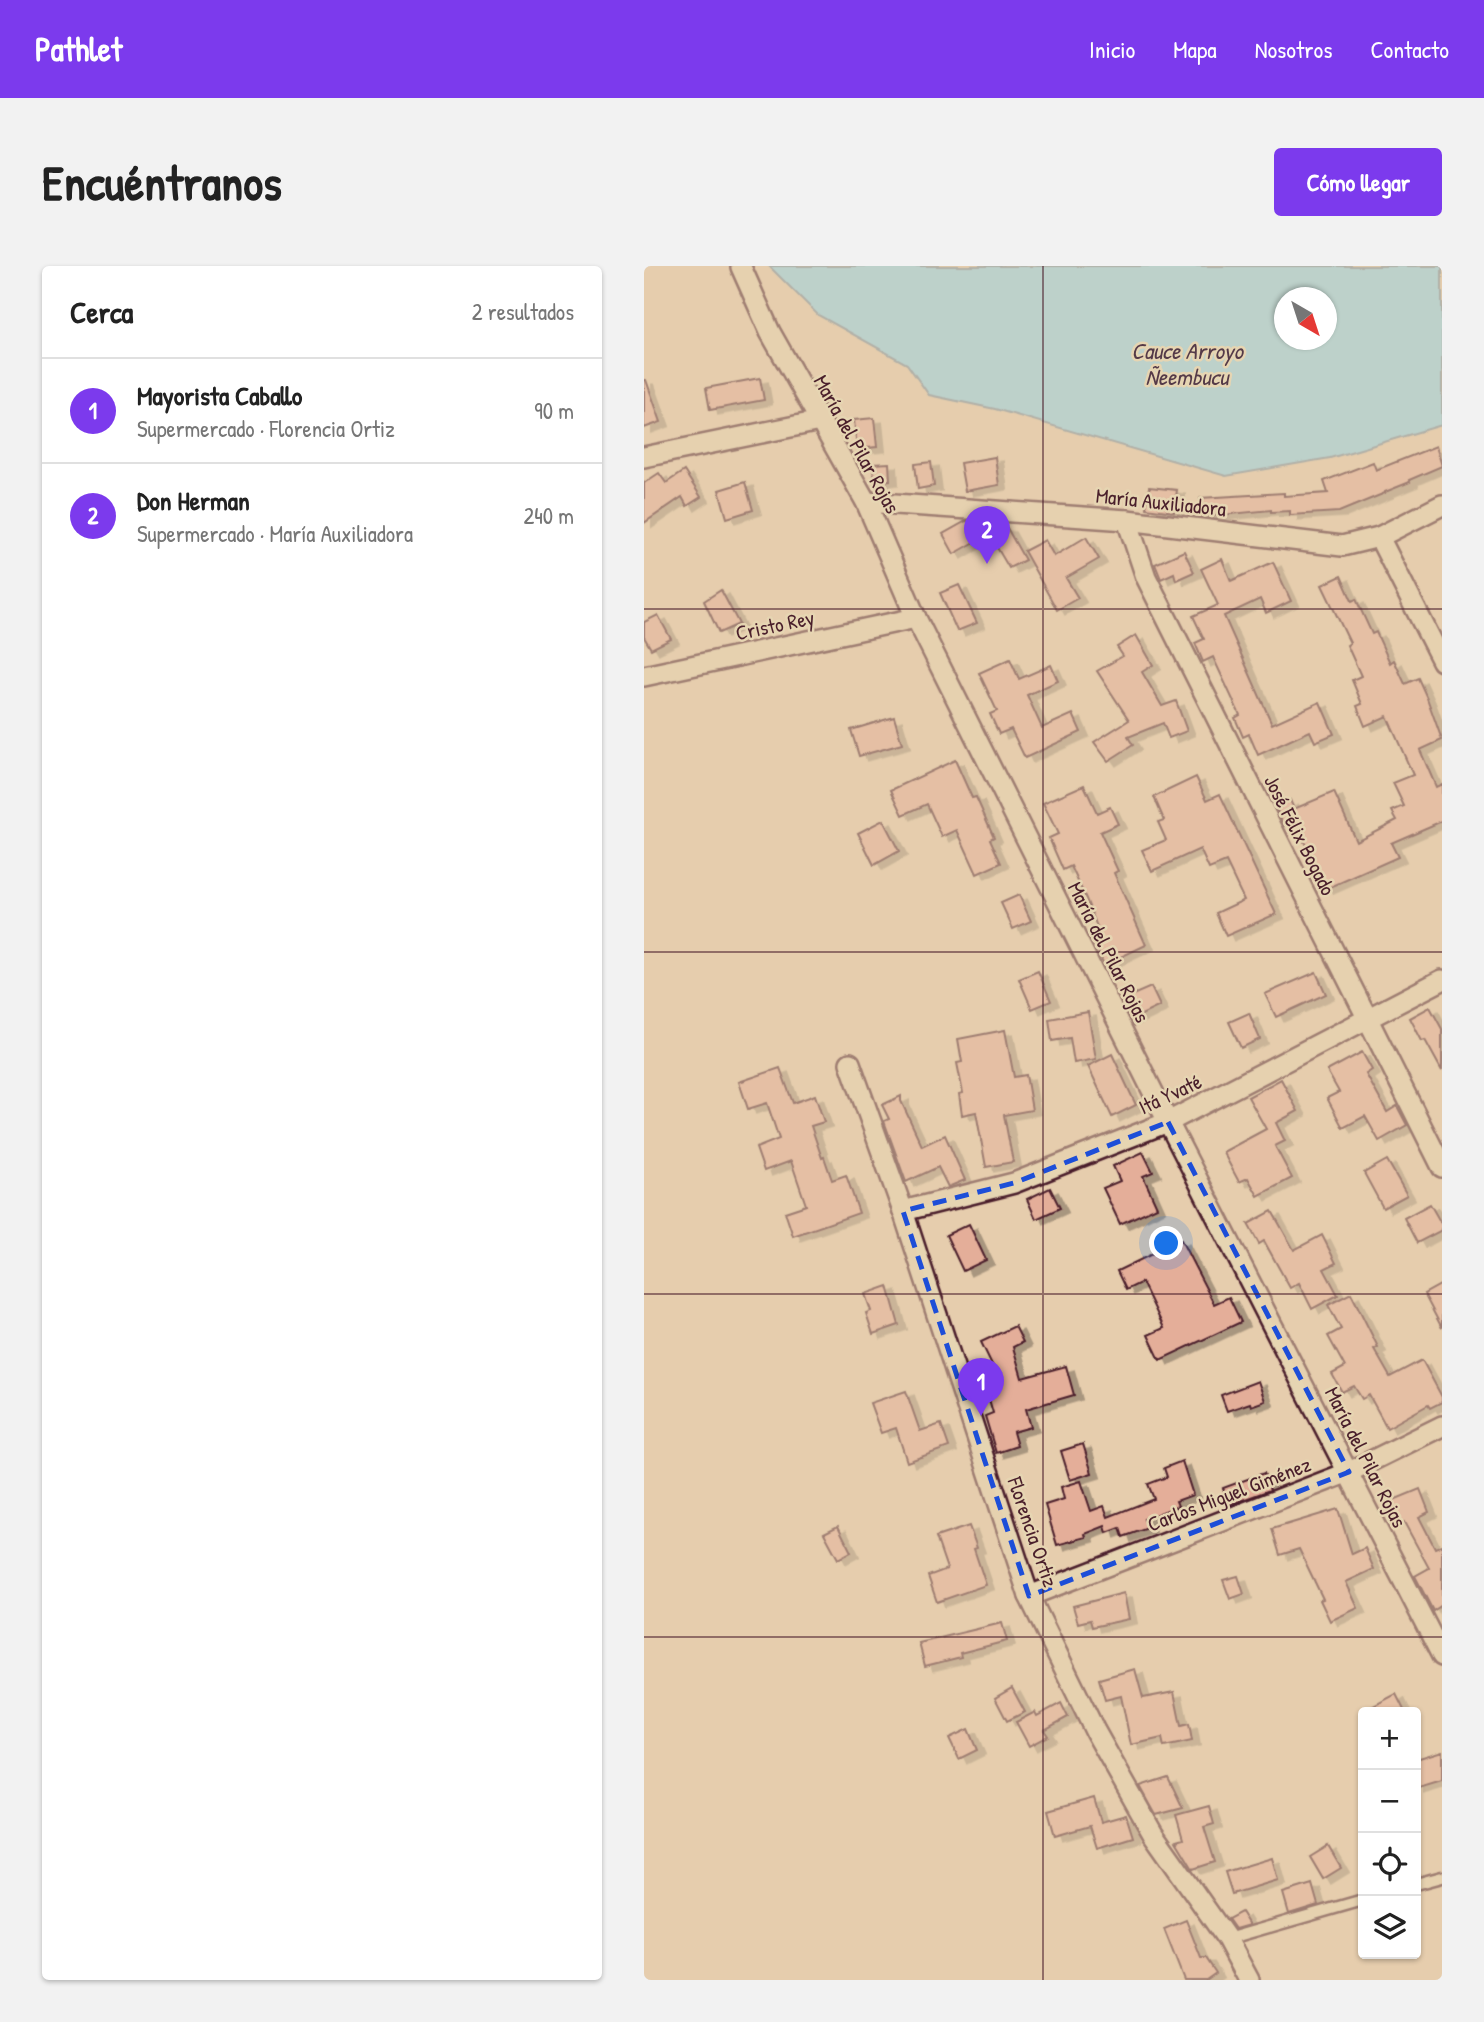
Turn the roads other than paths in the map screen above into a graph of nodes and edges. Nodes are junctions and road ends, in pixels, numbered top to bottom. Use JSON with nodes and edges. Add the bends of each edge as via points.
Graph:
{"nodes":[{"id":1,"x":741,"y":267,"type":"edge"},
{"id":2,"x":820,"y":421,"type":"junction"},
{"id":3,"x":644,"y":457,"type":"edge"},
{"id":4,"x":866,"y":502,"type":"junction"},
{"id":5,"x":1442,"y":505,"type":"edge"},
{"id":6,"x":1127,"y":520,"type":"junction"},
{"id":7,"x":1379,"y":537,"type":"junction"},
{"id":8,"x":916,"y":618,"type":"junction"},
{"id":9,"x":1442,"y":661,"type":"edge"},
{"id":10,"x":644,"y":676,"type":"edge"},
{"id":11,"x":1442,"y":980,"type":"edge"},
{"id":12,"x":1367,"y":1018,"type":"junction"},
{"id":13,"x":850,"y":1063,"type":"dead end"},
{"id":14,"x":1168,"y":1122,"type":"junction"},
{"id":15,"x":1442,"y":1167,"type":"edge"},
{"id":16,"x":903,"y":1211,"type":"junction"},
{"id":17,"x":1442,"y":1426,"type":"edge"},
{"id":18,"x":1349,"y":1472,"type":"junction"},
{"id":19,"x":1029,"y":1596,"type":"junction"},
{"id":20,"x":1442,"y":1656,"type":"edge"},
{"id":21,"x":1442,"y":1877,"type":"edge"},
{"id":22,"x":1421,"y":1883,"type":"edge"},
{"id":23,"x":1358,"y":1901,"type":"edge"},
{"id":24,"x":1227,"y":1939,"type":"junction"},
{"id":25,"x":1249,"y":1980,"type":"edge"}],
"edges":[{"from":1,"to":2,"type":"street","name":"María del Pilar Rojas","via":[[770,332]]},
{"from":2,"to":3,"type":"street"},
{"from":2,"to":4,"type":"street","name":"María del Pilar Rojas"},
{"from":4,"to":6,"type":"street","name":"María Auxiliadora"},
{"from":4,"to":8,"type":"street","name":"María del Pilar Rojas"},
{"from":5,"to":7,"type":"street","name":"María Auxiliadora"},
{"from":6,"to":7,"type":"street","name":"María Auxiliadora","via":[[1342,546]]},
{"from":6,"to":12,"type":"street","name":"José Félix Bogado","via":[[1146,578]]},
{"from":7,"to":9,"type":"street"},
{"from":8,"to":10,"type":"street","name":"Cristo Rey"},
{"from":8,"to":14,"type":"street","name":"María del Pilar Rojas"},
{"from":11,"to":12,"type":"street","name":"Itá Yvaté"},
{"from":12,"to":14,"type":"street","name":"Itá Yvaté"},
{"from":12,"to":15,"type":"street","name":"José Félix Bogado"},
{"from":13,"to":16,"type":"street","name":"Florencia Ortiz"},
{"from":14,"to":16,"type":"street","name":"Itá Yvaté","via":[[1014,1183]]},
{"from":14,"to":18,"type":"street","name":"María del Pilar Rojas"},
{"from":16,"to":19,"type":"street","name":"Florencia Ortiz"},
{"from":17,"to":18,"type":"street","name":"Carlos Miguel Giménez"},
{"from":18,"to":19,"type":"street","name":"Carlos Miguel Giménez"},
{"from":18,"to":20,"type":"street","name":"María del Pilar Rojas"},
{"from":19,"to":24,"type":"street","name":"Florencia Ortiz","via":[[1095,1731],[1153,1834]]},
{"from":21,"to":22,"type":"lane"},
{"from":23,"to":24,"type":"lane"},
{"from":24,"to":25,"type":"street","name":"Florencia Ortiz"}]}
